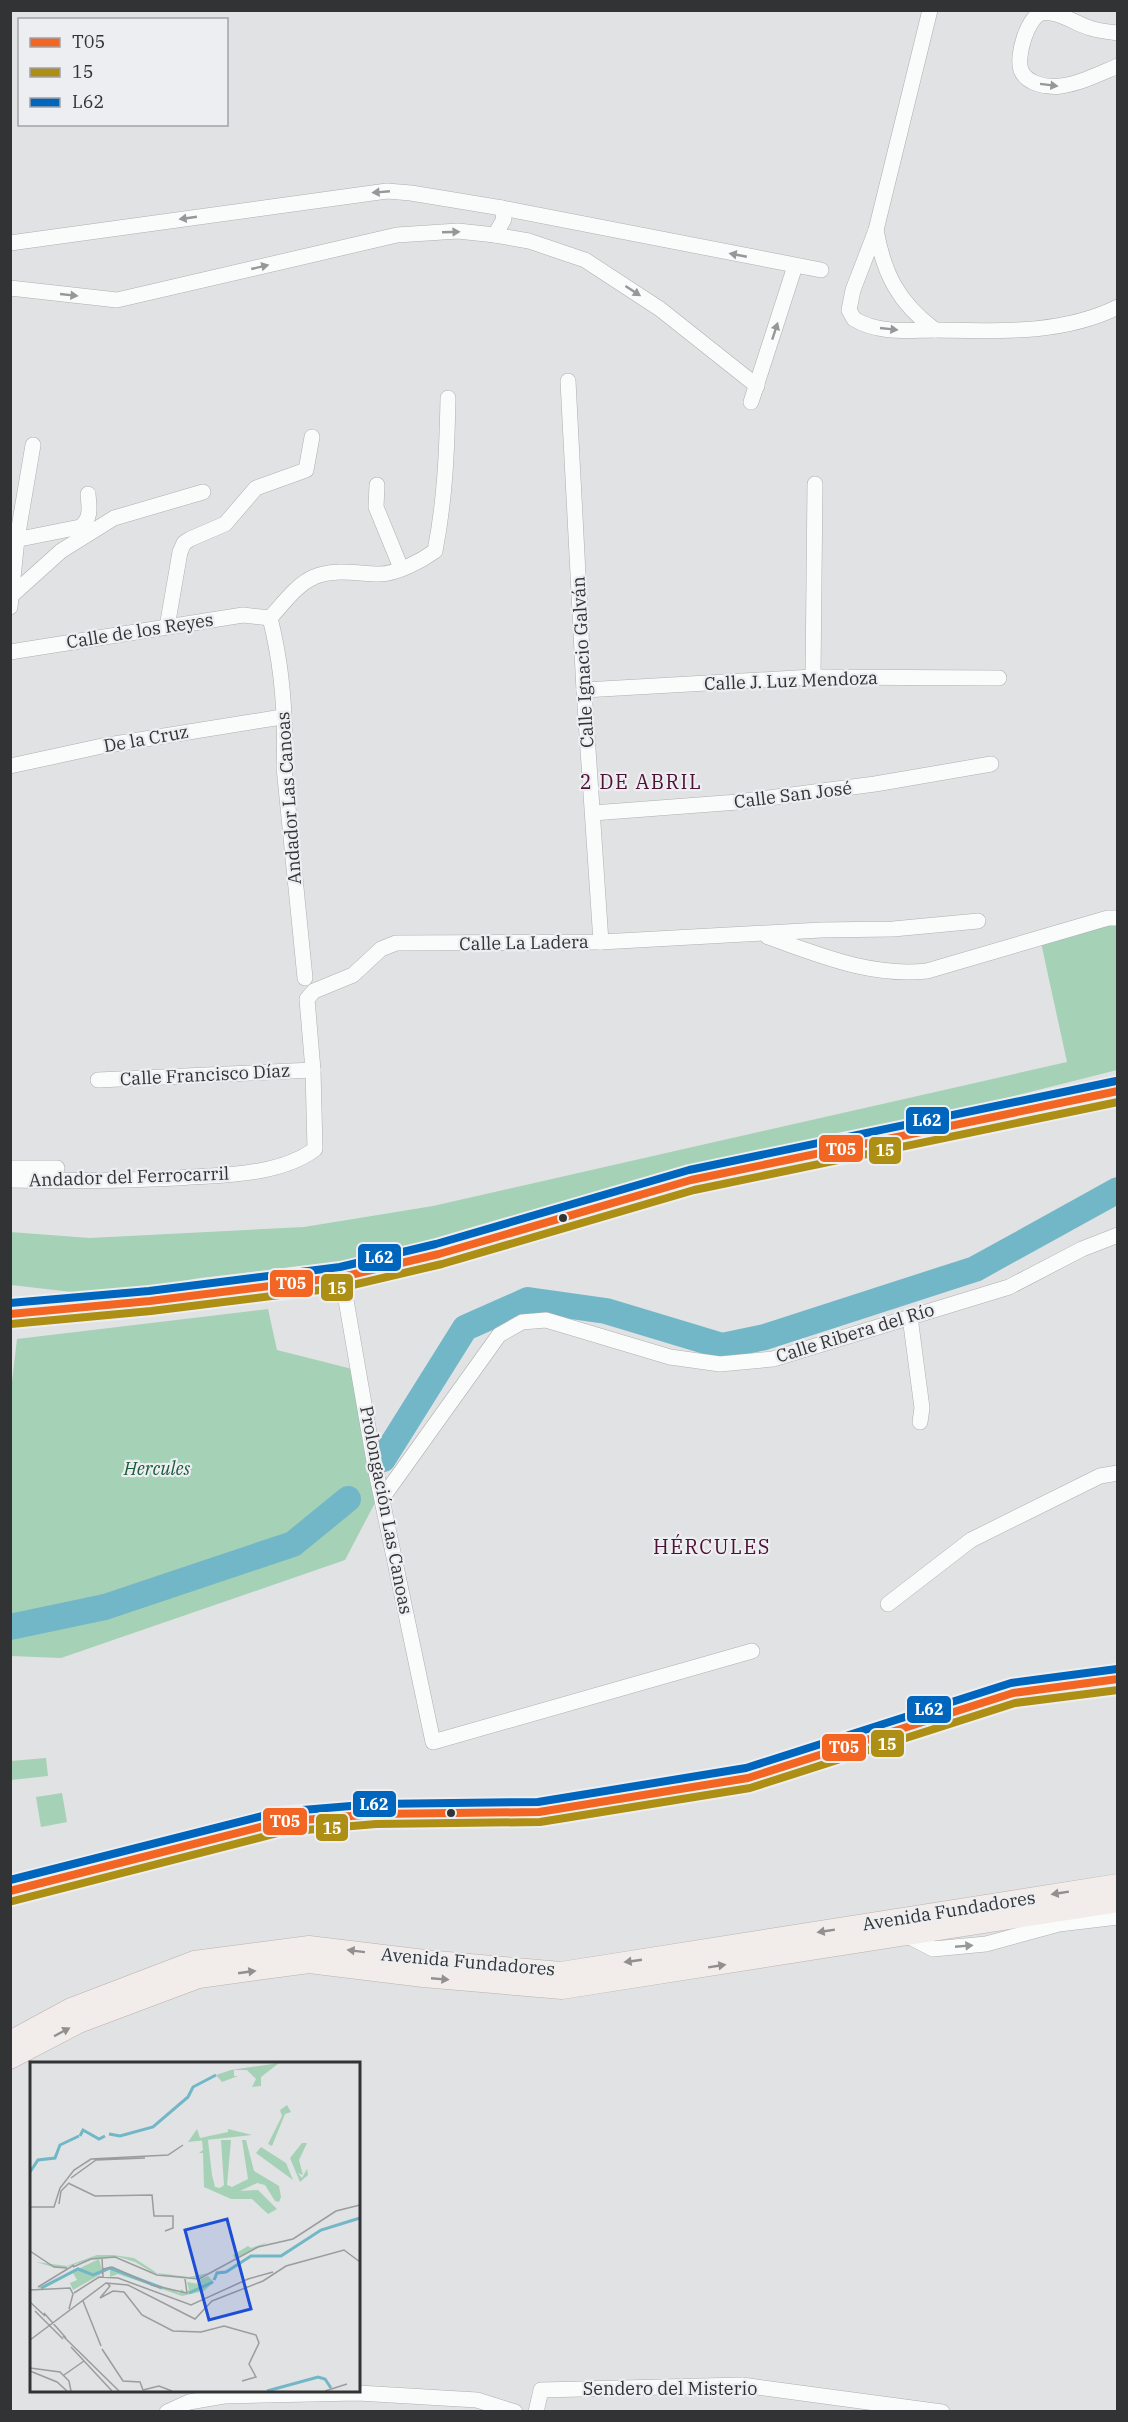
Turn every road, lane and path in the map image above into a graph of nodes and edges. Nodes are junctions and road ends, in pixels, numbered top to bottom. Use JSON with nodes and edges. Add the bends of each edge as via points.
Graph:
{"nodes":[{"id":1,"x":930,"y":10,"type":"edge"},
{"id":2,"x":1118,"y":33,"type":"edge"},
{"id":3,"x":1118,"y":66,"type":"edge"},
{"id":4,"x":502,"y":208,"type":"junction"},
{"id":5,"x":536,"y":215,"type":"junction"},
{"id":6,"x":876,"y":230,"type":"junction"},
{"id":7,"x":495,"y":235,"type":"junction"},
{"id":8,"x":529,"y":241,"type":"junction"},
{"id":9,"x":10,"y":243,"type":"edge"},
{"id":10,"x":795,"y":266,"type":"junction"},
{"id":11,"x":820,"y":270,"type":"dead end"},
{"id":12,"x":10,"y":288,"type":"edge"},
{"id":13,"x":1118,"y":307,"type":"edge"},
{"id":14,"x":935,"y":330,"type":"junction"},
{"id":15,"x":568,"y":381,"type":"dead end"},
{"id":16,"x":757,"y":386,"type":"junction"},
{"id":17,"x":448,"y":398,"type":"dead end"},
{"id":18,"x":751,"y":402,"type":"dead end"},
{"id":19,"x":312,"y":437,"type":"dead end"},
{"id":20,"x":33,"y":445,"type":"dead end"},
{"id":21,"x":815,"y":484,"type":"dead end"},
{"id":22,"x":376,"y":485,"type":"dead end"},
{"id":23,"x":203,"y":492,"type":"dead end"},
{"id":24,"x":88,"y":494,"type":"dead end"},
{"id":25,"x":14,"y":540,"type":"edge"},
{"id":26,"x":401,"y":568,"type":"junction"},
{"id":27,"x":11,"y":603,"type":"edge"},
{"id":28,"x":270,"y":618,"type":"junction"},
{"id":29,"x":167,"y":627,"type":"junction"},
{"id":30,"x":10,"y":652,"type":"edge"},
{"id":31,"x":813,"y":677,"type":"junction"},
{"id":32,"x":999,"y":678,"type":"dead end"},
{"id":33,"x":584,"y":690,"type":"junction"},
{"id":34,"x":282,"y":717,"type":"junction"},
{"id":35,"x":991,"y":764,"type":"dead end"},
{"id":36,"x":10,"y":766,"type":"edge"},
{"id":37,"x":593,"y":813,"type":"junction"},
{"id":38,"x":1118,"y":918,"type":"edge"},
{"id":39,"x":978,"y":921,"type":"dead end"},
{"id":40,"x":759,"y":933,"type":"junction"},
{"id":41,"x":600,"y":942,"type":"junction"},
{"id":42,"x":304,"y":978,"type":"dead end"},
{"id":43,"x":313,"y":1070,"type":"junction"},
{"id":44,"x":98,"y":1080,"type":"dead end"},
{"id":45,"x":1118,"y":1091,"type":"edge"},
{"id":46,"x":10,"y":1168,"type":"edge"},
{"id":47,"x":57,"y":1168,"type":"dead end"},
{"id":48,"x":10,"y":1180,"type":"edge"},
{"id":49,"x":1118,"y":1235,"type":"edge"},
{"id":50,"x":342,"y":1277,"type":"junction"},
{"id":51,"x":10,"y":1314,"type":"edge"},
{"id":52,"x":910,"y":1317,"type":"junction"},
{"id":53,"x":920,"y":1422,"type":"dead end"},
{"id":54,"x":1118,"y":1473,"type":"edge"},
{"id":55,"x":383,"y":1497,"type":"junction"},
{"id":56,"x":888,"y":1604,"type":"dead end"},
{"id":57,"x":752,"y":1651,"type":"dead end"},
{"id":58,"x":1118,"y":1679,"type":"edge"},
{"id":59,"x":1118,"y":1884,"type":"edge"},
{"id":60,"x":10,"y":1891,"type":"edge"},
{"id":61,"x":1118,"y":1902,"type":"edge"},
{"id":62,"x":1118,"y":1917,"type":"edge"},
{"id":63,"x":908,"y":1936,"type":"junction"},
{"id":64,"x":10,"y":2041,"type":"edge"},
{"id":65,"x":10,"y":2059,"type":"edge"},
{"id":66,"x":167,"y":2412,"type":"edge"},
{"id":67,"x":515,"y":2412,"type":"edge"},
{"id":68,"x":536,"y":2412,"type":"edge"},
{"id":69,"x":942,"y":2412,"type":"edge"}],
"edges":[{"from":1,"to":6,"type":"street"},
{"from":2,"to":3,"type":"street","one_way":true,"via":[[1043,13],[1028,26],[1020,59],[1027,79],[1044,86],[1087,80]]},
{"from":4,"to":5,"type":"street"},
{"from":4,"to":7,"type":"street","via":[[504,219]]},
{"from":4,"to":9,"type":"street","one_way":true,"via":[[387,191]]},
{"from":5,"to":8,"type":"street","via":[[528,228]]},
{"from":10,"to":5,"type":"street","one_way":true},
{"from":6,"to":14,"type":"street","via":[[883,262],[903,301]]},
{"from":6,"to":14,"type":"street","one_way":true,"via":[[853,290],[849,310],[854,319],[880,329]]},
{"from":7,"to":8,"type":"street"},
{"from":12,"to":7,"type":"street","one_way":true,"via":[[117,300],[398,235],[458,231]]},
{"from":8,"to":16,"type":"street","one_way":true,"via":[[585,260],[660,309]]},
{"from":10,"to":11,"type":"street"},
{"from":16,"to":10,"type":"street","one_way":true},
{"from":13,"to":14,"type":"street","via":[[1099,316],[1040,329]]},
{"from":15,"to":33,"type":"street","name":"Calle Ignacio Galván"},
{"from":16,"to":18,"type":"street"},
{"from":17,"to":26,"type":"street","via":[[446,476],[435,551],[421,562]]},
{"from":19,"to":29,"type":"street","via":[[306,470],[256,488],[225,524],[184,543]]},
{"from":20,"to":25,"type":"street"},
{"from":21,"to":31,"type":"street"},
{"from":22,"to":26,"type":"street","via":[[376,507]]},
{"from":23,"to":27,"type":"street","via":[[114,518],[61,551]]},
{"from":24,"to":25,"type":"street","via":[[87,523]]},
{"from":25,"to":27,"type":"street"},
{"from":26,"to":28,"type":"street","via":[[383,574],[338,572],[314,577]]},
{"from":28,"to":29,"type":"street","name":"Calle de los Reyes","via":[[243,615]]},
{"from":28,"to":34,"type":"street","name":"Andador Las Canoas","via":[[278,648]]},
{"from":29,"to":30,"type":"street","name":"Calle de los Reyes"},
{"from":31,"to":32,"type":"street","name":"Calle J. Luz Mendoza"},
{"from":31,"to":33,"type":"street","name":"Calle J. Luz Mendoza"},
{"from":33,"to":37,"type":"street","name":"Calle Ignacio Galván"},
{"from":34,"to":36,"type":"street","name":"De la Cruz","via":[[102,746]]},
{"from":34,"to":42,"type":"street","name":"Andador Las Canoas"},
{"from":35,"to":37,"type":"street","name":"Calle San José","via":[[749,800]]},
{"from":37,"to":41,"type":"street","name":"Calle Ignacio Galván"},
{"from":38,"to":40,"type":"street","name":"Calle La Ladera","via":[[927,971],[906,973],[849,965]]},
{"from":39,"to":40,"type":"street","name":"Calle La Ladera","via":[[894,929]]},
{"from":40,"to":41,"type":"street","name":"Calle La Ladera"},
{"from":41,"to":43,"type":"street","name":"Calle La Ladera","via":[[389,945],[353,975],[314,991],[307,999]]},
{"from":43,"to":44,"type":"street","name":"Calle Francisco Díaz"},
{"from":43,"to":48,"type":"street","name":"Andador del Ferrocarril","via":[[315,1149],[282,1165],[228,1175],[103,1182]]},
{"from":45,"to":50,"type":"street","via":[[691,1179],[439,1254]]},
{"from":46,"to":47,"type":"street"},
{"from":49,"to":52,"type":"street","name":"Calle Ribera del Río","via":[[1009,1287]]},
{"from":50,"to":51,"type":"street"},
{"from":50,"to":55,"type":"street","name":"Prolongación Las Canoas"},
{"from":52,"to":53,"type":"street","via":[[922,1408]]},
{"from":52,"to":55,"type":"street","name":"Calle Ribera del Río","via":[[773,1359],[720,1364],[670,1357],[546,1320],[522,1322],[498,1335]]},
{"from":54,"to":56,"type":"street","via":[[1100,1476],[971,1540]]},
{"from":55,"to":57,"type":"street","name":"Prolongación Las Canoas","via":[[433,1742]]},
{"from":58,"to":60,"type":"street","via":[[1012,1693],[748,1778],[539,1812],[375,1814],[280,1822]]},
{"from":59,"to":64,"type":"main road","name":"Avenida Fundadores","one_way":true,"via":[[561,1972],[309,1946],[194,1961],[71,2008]]},
{"from":61,"to":63,"type":"main road","name":"Avenida Fundadores"},
{"from":63,"to":62,"type":"street","one_way":true,"via":[[933,1949],[986,1944],[1059,1924]]},
{"from":65,"to":63,"type":"main road","name":"Avenida Fundadores","one_way":true,"via":[[79,2023],[199,1978],[309,1963],[562,1989]]},
{"from":66,"to":67,"type":"street","via":[[189,2402],[224,2396],[358,2393],[477,2400]]},
{"from":68,"to":69,"type":"street","name":"Sendero del Misterio","via":[[541,2390],[742,2385]]}]}
